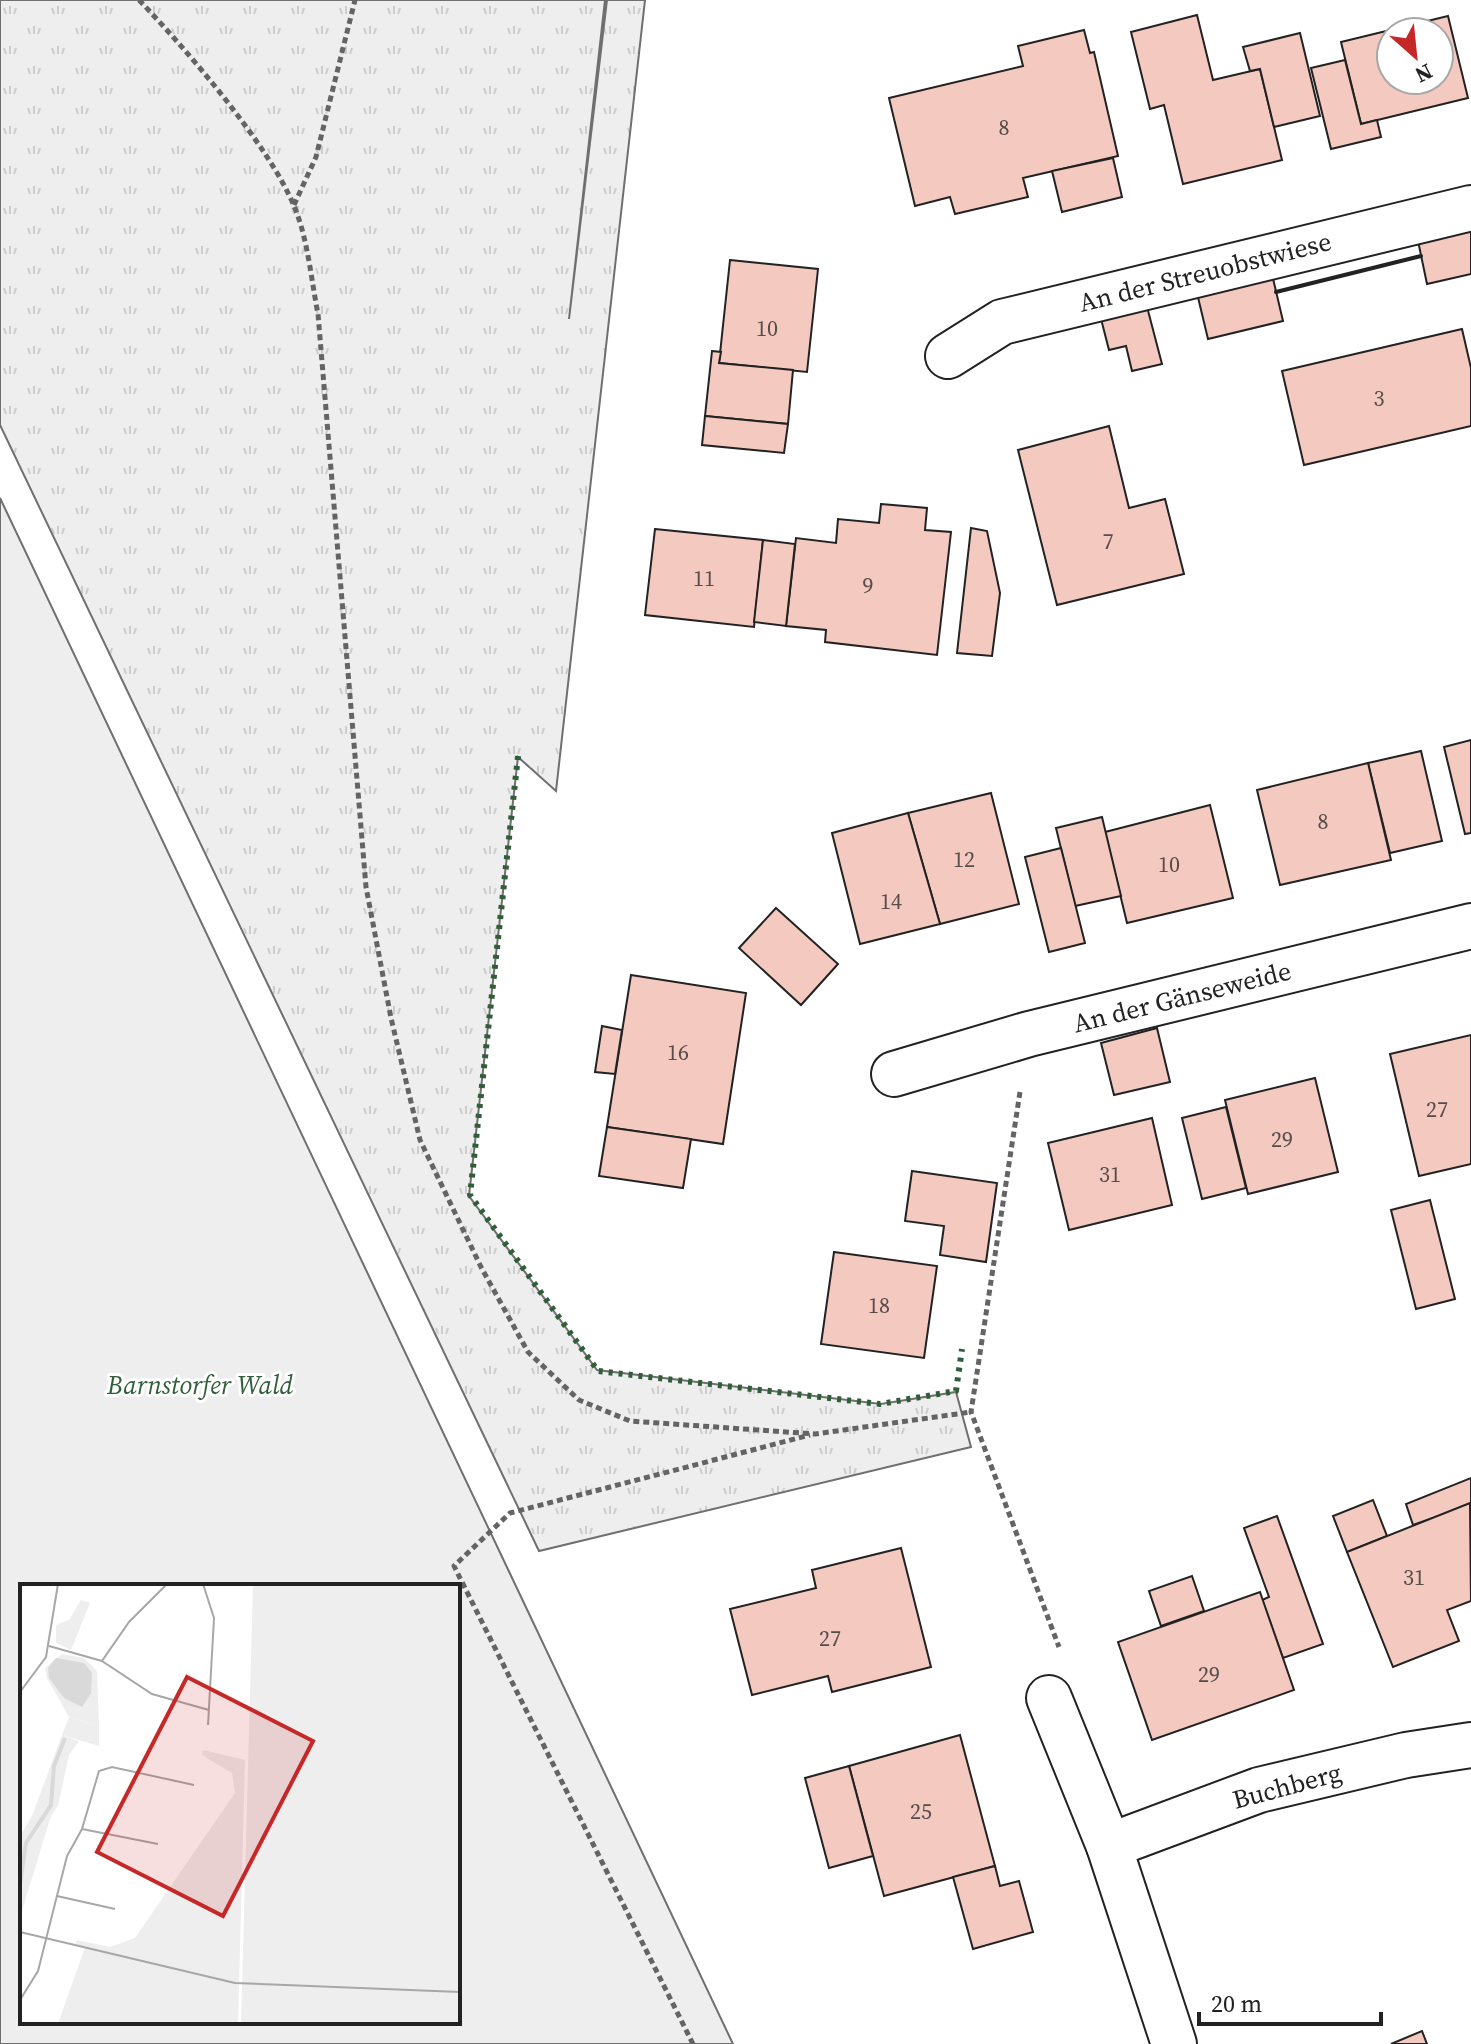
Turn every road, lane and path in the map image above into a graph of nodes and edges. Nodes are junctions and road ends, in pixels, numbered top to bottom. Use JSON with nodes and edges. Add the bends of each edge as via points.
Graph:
{"nodes":[{"id":1,"x":139,"y":0,"type":"edge"},
{"id":2,"x":355,"y":0,"type":"edge"},
{"id":3,"x":294,"y":205,"type":"junction"},
{"id":4,"x":1471,"y":208,"type":"edge"},
{"id":5,"x":948,"y":356,"type":"dead end"},
{"id":6,"x":1471,"y":926,"type":"edge"},
{"id":7,"x":1029,"y":1034,"type":"junction"},
{"id":8,"x":894,"y":1074,"type":"dead end"},
{"id":9,"x":971,"y":1412,"type":"junction"},
{"id":10,"x":815,"y":1434,"type":"junction"},
{"id":11,"x":1049,"y":1698,"type":"joint"},
{"id":12,"x":1471,"y":1745,"type":"edge"},
{"id":13,"x":1109,"y":1846,"type":"junction"},
{"id":14,"x":693,"y":2044,"type":"edge"},
{"id":15,"x":1174,"y":2044,"type":"edge"}],
"edges":[{"from":1,"to":3,"type":"path","via":[[258,146]]},
{"from":2,"to":3,"type":"path","via":[[316,157]]},
{"from":3,"to":10,"type":"path","via":[[318,314],[366,887],[420,1140],[528,1352],[579,1400],[630,1421]]},
{"from":4,"to":5,"type":"street","name":"An der Streuobstwiese","via":[[1002,322]]},
{"from":6,"to":7,"type":"street","name":"An der Gänseweide"},
{"from":7,"to":8,"type":"street","name":"An der Gänseweide"},
{"from":7,"to":9,"type":"path"},
{"from":9,"to":10,"type":"path"},
{"from":9,"to":11,"type":"path","via":[[1066,1666]]},
{"from":10,"to":14,"type":"path","via":[[510,1513],[454,1566]]},
{"from":11,"to":13,"type":"street"},
{"from":12,"to":13,"type":"street","name":"Buchberg","via":[[1259,1790]]},
{"from":13,"to":15,"type":"street"}]}
